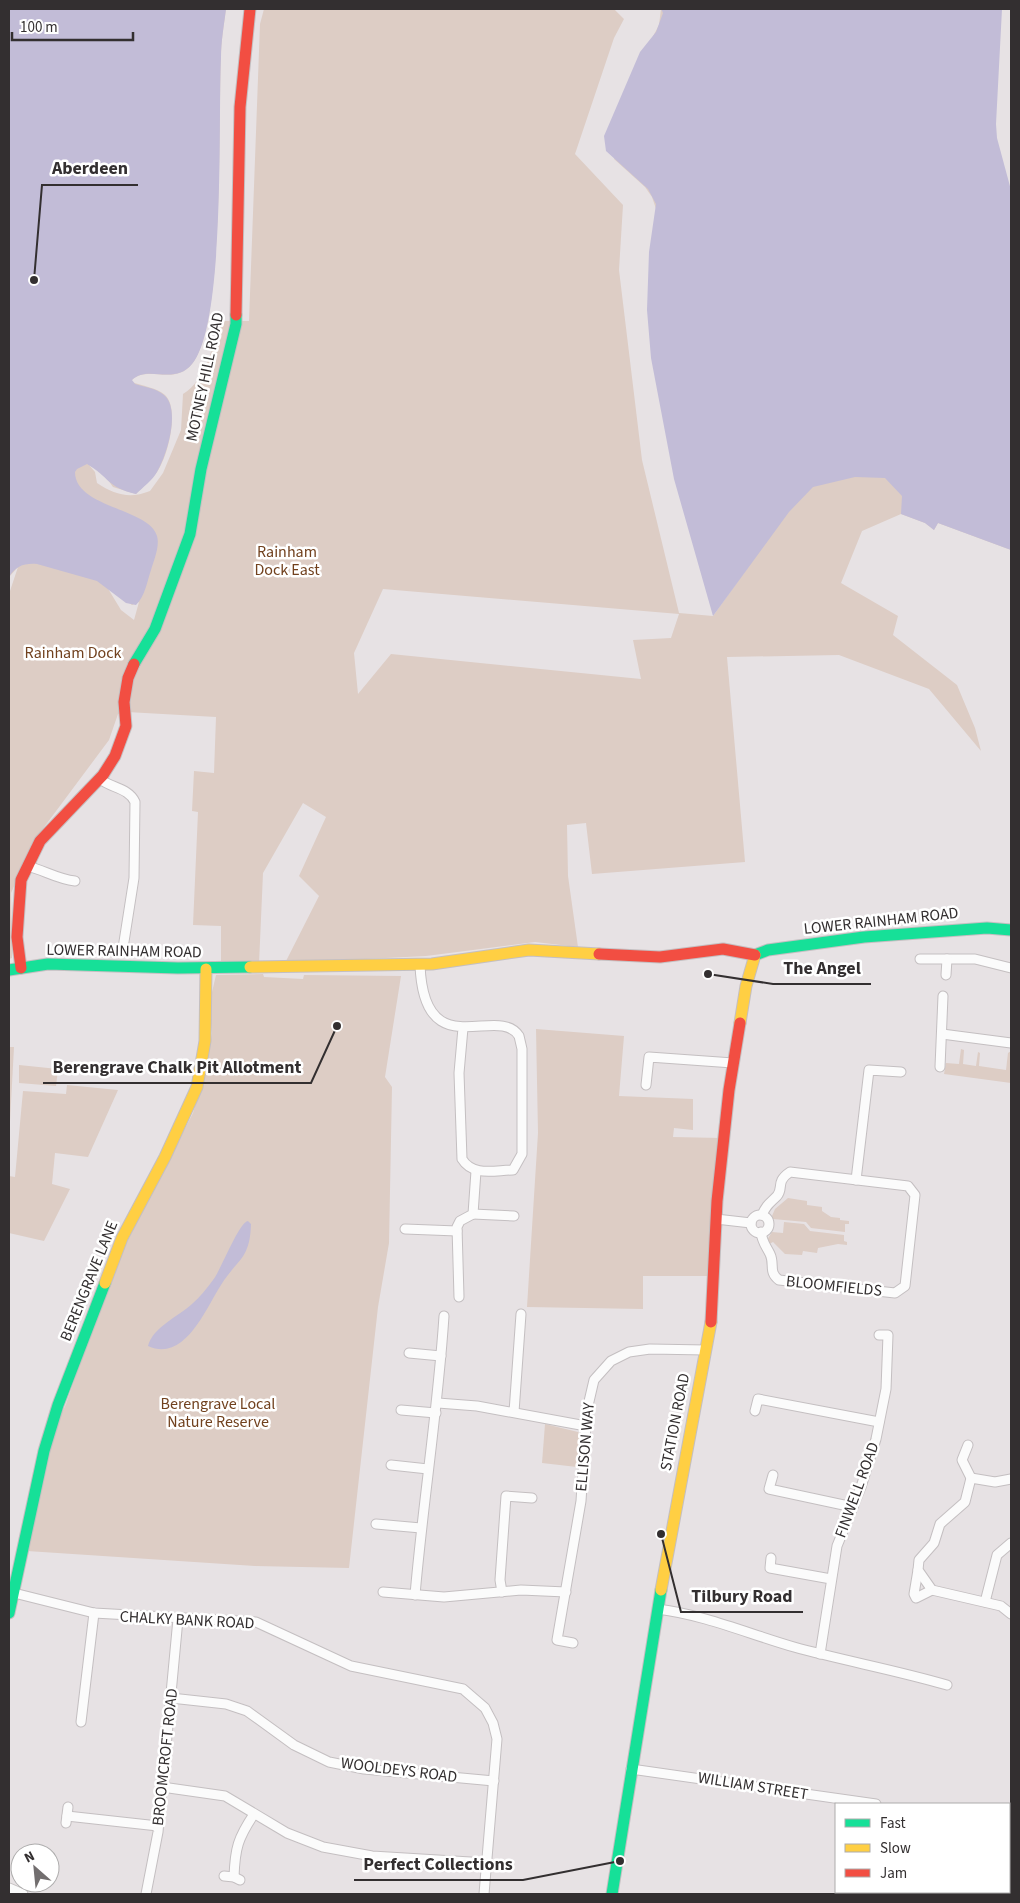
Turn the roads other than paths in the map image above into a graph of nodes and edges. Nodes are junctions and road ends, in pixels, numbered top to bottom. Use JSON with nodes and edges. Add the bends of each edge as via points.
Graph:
{"nodes":[{"id":1,"x":250,"y":9,"type":"edge"},
{"id":2,"x":100,"y":779,"type":"junction"},
{"id":3,"x":27,"y":866,"type":"junction"},
{"id":4,"x":75,"y":881,"type":"dead end"},
{"id":5,"x":1011,"y":930,"type":"edge"},
{"id":6,"x":123,"y":948,"type":"dead end"},
{"id":7,"x":755,"y":955,"type":"junction"},
{"id":8,"x":920,"y":959,"type":"dead end"},
{"id":9,"x":947,"y":959,"type":"junction"},
{"id":10,"x":420,"y":965,"type":"junction"},
{"id":11,"x":1011,"y":968,"type":"edge"},
{"id":12,"x":15,"y":969,"type":"edge"},
{"id":13,"x":206,"y":969,"type":"junction"},
{"id":14,"x":946,"y":975,"type":"dead end"},
{"id":15,"x":943,"y":996,"type":"dead end"},
{"id":16,"x":463,"y":1028,"type":"junction"},
{"id":17,"x":942,"y":1034,"type":"junction"},
{"id":18,"x":1011,"y":1043,"type":"edge"},
{"id":19,"x":733,"y":1063,"type":"junction"},
{"id":20,"x":940,"y":1067,"type":"dead end"},
{"id":21,"x":901,"y":1072,"type":"dead end"},
{"id":22,"x":646,"y":1085,"type":"dead end"},
{"id":23,"x":476,"y":1171,"type":"junction"},
{"id":24,"x":856,"y":1180,"type":"junction"},
{"id":25,"x":473,"y":1214,"type":"junction"},
{"id":26,"x":762,"y":1215,"type":"junction"},
{"id":27,"x":514,"y":1216,"type":"dead end"},
{"id":28,"x":716,"y":1219,"type":"junction"},
{"id":29,"x":751,"y":1223,"type":"junction"},
{"id":30,"x":405,"y":1229,"type":"dead end"},
{"id":31,"x":457,"y":1231,"type":"junction"},
{"id":32,"x":761,"y":1232,"type":"junction"},
{"id":33,"x":459,"y":1297,"type":"dead end"},
{"id":34,"x":521,"y":1314,"type":"dead end"},
{"id":35,"x":444,"y":1316,"type":"dead end"},
{"id":36,"x":879,"y":1335,"type":"dead end"},
{"id":37,"x":706,"y":1350,"type":"junction"},
{"id":38,"x":410,"y":1353,"type":"dead end"},
{"id":39,"x":442,"y":1356,"type":"junction"},
{"id":40,"x":437,"y":1408,"type":"junction"},
{"id":41,"x":401,"y":1410,"type":"dead end"},
{"id":42,"x":755,"y":1411,"type":"dead end"},
{"id":43,"x":514,"y":1412,"type":"junction"},
{"id":44,"x":879,"y":1422,"type":"junction"},
{"id":45,"x":586,"y":1426,"type":"junction"},
{"id":46,"x":968,"y":1445,"type":"dead end"},
{"id":47,"x":391,"y":1465,"type":"dead end"},
{"id":48,"x":428,"y":1469,"type":"junction"},
{"id":49,"x":772,"y":1475,"type":"dead end"},
{"id":50,"x":971,"y":1478,"type":"junction"},
{"id":51,"x":1011,"y":1479,"type":"edge"},
{"id":52,"x":532,"y":1498,"type":"dead end"},
{"id":53,"x":853,"y":1507,"type":"junction"},
{"id":54,"x":421,"y":1528,"type":"junction"},
{"id":55,"x":383,"y":1536,"type":"dead end"},
{"id":56,"x":1011,"y":1543,"type":"edge"},
{"id":57,"x":772,"y":1558,"type":"dead end"},
{"id":58,"x":918,"y":1570,"type":"junction"},
{"id":59,"x":831,"y":1578,"type":"junction"},
{"id":60,"x":932,"y":1590,"type":"junction"},
{"id":61,"x":383,"y":1592,"type":"dead end"},
{"id":62,"x":502,"y":1592,"type":"junction"},
{"id":63,"x":566,"y":1592,"type":"junction"},
{"id":64,"x":14,"y":1593,"type":"junction"},
{"id":65,"x":416,"y":1595,"type":"junction"},
{"id":66,"x":986,"y":1602,"type":"junction"},
{"id":67,"x":658,"y":1609,"type":"junction"},
{"id":68,"x":9,"y":1613,"type":"edge"},
{"id":69,"x":94,"y":1613,"type":"junction"},
{"id":70,"x":1011,"y":1614,"type":"edge"},
{"id":71,"x":178,"y":1619,"type":"junction"},
{"id":72,"x":572,"y":1643,"type":"dead end"},
{"id":73,"x":820,"y":1654,"type":"junction"},
{"id":74,"x":947,"y":1685,"type":"dead end"},
{"id":75,"x":171,"y":1698,"type":"junction"},
{"id":76,"x":81,"y":1722,"type":"dead end"},
{"id":77,"x":631,"y":1769,"type":"junction"},
{"id":78,"x":494,"y":1781,"type":"junction"},
{"id":79,"x":162,"y":1787,"type":"junction"},
{"id":80,"x":869,"y":1803,"type":"edge"},
{"id":81,"x":254,"y":1814,"type":"junction"},
{"id":82,"x":67,"y":1815,"type":"dead end"},
{"id":83,"x":158,"y":1826,"type":"junction"},
{"id":84,"x":487,"y":1862,"type":"junction"},
{"id":85,"x":224,"y":1876,"type":"dead end"},
{"id":86,"x":9,"y":1888,"type":"edge"},
{"id":87,"x":23,"y":1894,"type":"edge"},
{"id":88,"x":146,"y":1894,"type":"edge"},
{"id":89,"x":484,"y":1894,"type":"edge"},
{"id":90,"x":612,"y":1894,"type":"edge"}],
"edges":[{"from":1,"to":2,"type":"street","name":"MOTNEY HILL ROAD","via":[[240,107],[236,324],[201,469],[190,534],[155,629],[138,654],[128,678],[123,736],[113,760]]},
{"from":2,"to":3,"type":"street","name":"MOTNEY HILL ROAD","via":[[46,835]]},
{"from":2,"to":6,"type":"street","via":[[108,786],[129,793],[135,802],[134,878]]},
{"from":3,"to":4,"type":"street","via":[[48,872],[60,880]]},
{"from":3,"to":12,"type":"street","name":"MOTNEY HILL ROAD","via":[[18,904],[17,937],[22,963]]},
{"from":5,"to":7,"type":"street","name":"LOWER RAINHAM ROAD","via":[[987,928],[864,937],[768,950]]},
{"from":7,"to":10,"type":"street","name":"LOWER RAINHAM ROAD","via":[[723,949],[660,957],[529,950]]},
{"from":7,"to":19,"type":"street","name":"STATION ROAD","via":[[746,986]]},
{"from":8,"to":9,"type":"street"},
{"from":9,"to":11,"type":"street","via":[[979,960]]},
{"from":9,"to":14,"type":"street"},
{"from":10,"to":13,"type":"street","name":"LOWER RAINHAM ROAD"},
{"from":10,"to":16,"type":"street","via":[[422,991],[429,1007],[441,1020]]},
{"from":12,"to":13,"type":"street","name":"LOWER RAINHAM ROAD","via":[[48,964]]},
{"from":13,"to":64,"type":"street","name":"BERENGRAVE LANE","via":[[205,1041],[197,1087],[166,1157],[122,1238],[58,1404],[44,1451]]},
{"from":15,"to":17,"type":"street"},
{"from":16,"to":23,"type":"street","via":[[459,1073],[462,1159],[467,1168]]},
{"from":16,"to":23,"type":"street","via":[[507,1027],[518,1034],[522,1045],[522,1154],[513,1170]]},
{"from":17,"to":18,"type":"street"},
{"from":17,"to":20,"type":"street"},
{"from":19,"to":22,"type":"street","via":[[649,1057]]},
{"from":19,"to":28,"type":"street","name":"STATION ROAD"},
{"from":21,"to":24,"type":"street","via":[[868,1070]]},
{"from":23,"to":25,"type":"street"},
{"from":24,"to":26,"type":"street","name":"BLOOMFIELDS","via":[[789,1172],[782,1179],[778,1195],[766,1204]]},
{"from":24,"to":32,"type":"street","name":"BLOOMFIELDS","via":[[908,1186],[915,1195],[905,1286],[901,1290],[895,1293],[779,1280],[771,1271],[772,1256],[763,1244]]},
{"from":25,"to":27,"type":"street"},
{"from":25,"to":31,"type":"street","via":[[460,1221]]},
{"from":26,"to":29,"type":"street","name":"BLOOMFIELDS","via":[[754,1217]]},
{"from":26,"to":32,"type":"street","name":"BLOOMFIELDS","via":[[768,1225]]},
{"from":28,"to":29,"type":"street"},
{"from":28,"to":37,"type":"street","name":"STATION ROAD","via":[[712,1316]]},
{"from":29,"to":32,"type":"street","name":"BLOOMFIELDS","via":[[754,1230]]},
{"from":30,"to":31,"type":"street"},
{"from":31,"to":33,"type":"street"},
{"from":34,"to":43,"type":"street"},
{"from":35,"to":39,"type":"street"},
{"from":36,"to":44,"type":"street","name":"FINWELL ROAD","via":[[888,1335],[888,1351],[886,1389]]},
{"from":37,"to":45,"type":"street","name":"ELLISON WAY","via":[[638,1350],[616,1359],[594,1380]]},
{"from":37,"to":67,"type":"street","name":"STATION ROAD","via":[[672,1518]]},
{"from":38,"to":39,"type":"street"},
{"from":39,"to":40,"type":"street"},
{"from":40,"to":41,"type":"street"},
{"from":40,"to":43,"type":"street"},
{"from":40,"to":48,"type":"street"},
{"from":42,"to":44,"type":"street","via":[[758,1400]]},
{"from":43,"to":45,"type":"street"},
{"from":44,"to":53,"type":"street","name":"FINWELL ROAD"},
{"from":45,"to":63,"type":"street","name":"ELLISON WAY","via":[[580,1501]]},
{"from":46,"to":50,"type":"street","via":[[962,1460]]},
{"from":47,"to":48,"type":"street"},
{"from":48,"to":54,"type":"street"},
{"from":49,"to":53,"type":"street","via":[[769,1489]]},
{"from":50,"to":51,"type":"street","via":[[995,1482]]},
{"from":50,"to":58,"type":"street","via":[[965,1502],[940,1524],[934,1543],[919,1560]]},
{"from":52,"to":62,"type":"street","via":[[506,1496]]},
{"from":53,"to":59,"type":"street","name":"FINWELL ROAD","via":[[837,1546]]},
{"from":54,"to":55,"type":"street","via":[[380,1524]]},
{"from":54,"to":65,"type":"street"},
{"from":56,"to":66,"type":"street","via":[[997,1555]]},
{"from":57,"to":59,"type":"street","via":[[770,1568]]},
{"from":58,"to":60,"type":"street"},
{"from":58,"to":60,"type":"street","via":[[916,1598]]},
{"from":59,"to":73,"type":"street","name":"FINWELL ROAD"},
{"from":60,"to":66,"type":"street"},
{"from":61,"to":65,"type":"street"},
{"from":62,"to":63,"type":"street"},
{"from":62,"to":65,"type":"street","via":[[444,1598]]},
{"from":63,"to":72,"type":"street","name":"ELLISON WAY","via":[[558,1640]]},
{"from":64,"to":68,"type":"street","name":"BERENGRAVE LANE"},
{"from":64,"to":69,"type":"street","name":"CHALKY BANK ROAD"},
{"from":66,"to":70,"type":"street"},
{"from":67,"to":73,"type":"street","via":[[693,1615]]},
{"from":67,"to":77,"type":"street","name":"STATION ROAD"},
{"from":69,"to":71,"type":"street","name":"CHALKY BANK ROAD"},
{"from":69,"to":76,"type":"street"},
{"from":71,"to":75,"type":"street","name":"BROOMCROFT ROAD"},
{"from":71,"to":78,"type":"street","name":"CHALKY BANK ROAD","via":[[256,1622],[351,1666],[462,1688],[485,1708],[493,1724],[497,1739]]},
{"from":73,"to":74,"type":"street","via":[[890,1668]]},
{"from":75,"to":78,"type":"street","name":"WOOLDEYS ROAD","via":[[226,1704],[247,1711],[294,1745],[329,1762],[364,1769]]},
{"from":75,"to":79,"type":"street","name":"BROOMCROFT ROAD"},
{"from":77,"to":80,"type":"street","name":"WILLIAM STREET"},
{"from":77,"to":90,"type":"street","name":"STATION ROAD"},
{"from":78,"to":84,"type":"street","name":"CHALKY BANK ROAD"},
{"from":79,"to":81,"type":"street","via":[[225,1796]]},
{"from":79,"to":83,"type":"street","name":"BROOMCROFT ROAD"},
{"from":81,"to":84,"type":"street","via":[[287,1833],[323,1847],[372,1856]]},
{"from":81,"to":85,"type":"street","via":[[237,1843],[237,1878]]},
{"from":82,"to":83,"type":"street"},
{"from":83,"to":88,"type":"street","name":"BROOMCROFT ROAD"},
{"from":84,"to":89,"type":"street","name":"CHALKY BANK ROAD"},
{"from":86,"to":87,"type":"street"}]}
